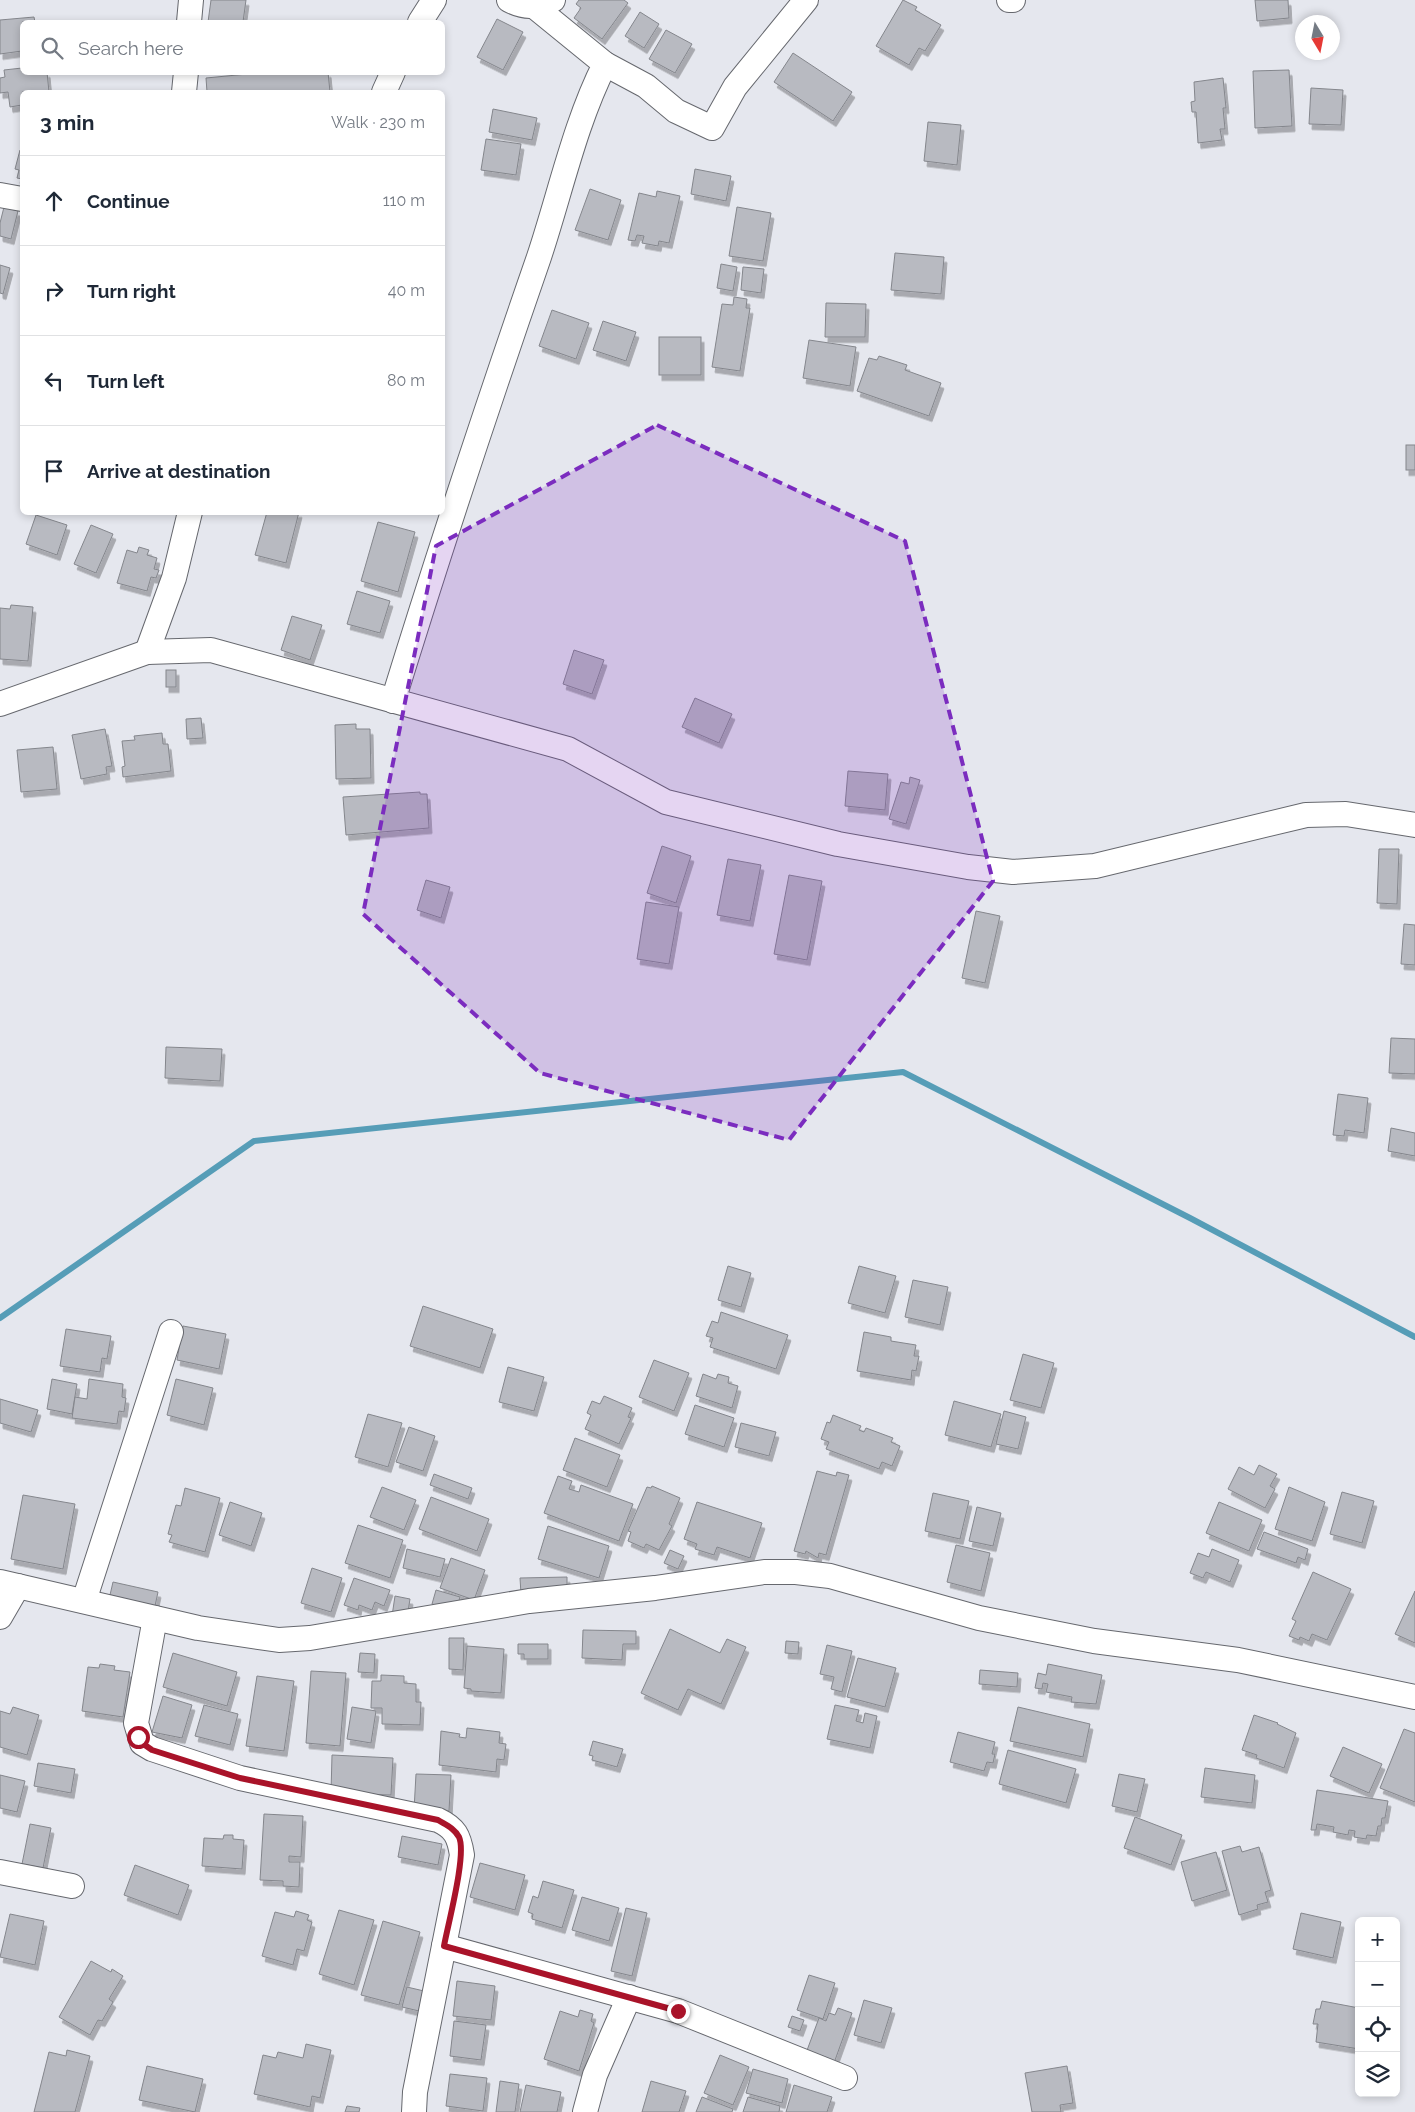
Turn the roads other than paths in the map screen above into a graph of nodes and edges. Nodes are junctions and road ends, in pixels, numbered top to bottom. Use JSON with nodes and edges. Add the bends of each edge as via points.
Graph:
{"nodes":[{"id":1,"x":191,"y":0,"type":"edge"},
{"id":2,"x":434,"y":0,"type":"edge"},
{"id":3,"x":509,"y":0,"type":"edge"},
{"id":4,"x":806,"y":0,"type":"edge"},
{"id":5,"x":1009,"y":0,"type":"edge"},
{"id":6,"x":1013,"y":0,"type":"edge"},
{"id":7,"x":544,"y":4,"type":"edge"},
{"id":8,"x":190,"y":20,"type":"edge"},
{"id":9,"x":421,"y":20,"type":"edge"},
{"id":10,"x":605,"y":64,"type":"junction"},
{"id":11,"x":186,"y":75,"type":"edge"},
{"id":12,"x":392,"y":75,"type":"edge"},
{"id":13,"x":184,"y":90,"type":"edge"},
{"id":14,"x":385,"y":90,"type":"edge"},
{"id":15,"x":0,"y":195,"type":"edge"},
{"id":16,"x":20,"y":199,"type":"edge"},
{"id":17,"x":189,"y":515,"type":"edge"},
{"id":18,"x":148,"y":652,"type":"junction"},
{"id":19,"x":393,"y":701,"type":"junction"},
{"id":20,"x":0,"y":704,"type":"edge"},
{"id":21,"x":1415,"y":826,"type":"edge"},
{"id":22,"x":171,"y":1332,"type":"dead end"},
{"id":23,"x":9,"y":1584,"type":"edge"},
{"id":24,"x":84,"y":1601,"type":"junction"},
{"id":25,"x":0,"y":1618,"type":"edge"},
{"id":26,"x":155,"y":1618,"type":"junction"},
{"id":27,"x":1415,"y":1697,"type":"edge"},
{"id":28,"x":0,"y":1872,"type":"edge"},
{"id":29,"x":72,"y":1886,"type":"dead end"},
{"id":30,"x":444,"y":1946,"type":"junction"},
{"id":31,"x":628,"y":1997,"type":"junction"},
{"id":32,"x":845,"y":2078,"type":"dead end"},
{"id":33,"x":414,"y":2112,"type":"edge"},
{"id":34,"x":585,"y":2112,"type":"edge"}],
"edges":[{"from":1,"to":8,"type":"street"},
{"from":2,"to":9,"type":"street"},
{"from":3,"to":7,"type":"street","via":[[522,7]]},
{"from":4,"to":10,"type":"street","via":[[735,87],[712,128],[676,111],[646,86]]},
{"from":5,"to":6,"type":"street"},
{"from":7,"to":10,"type":"street"},
{"from":10,"to":19,"type":"street","via":[[589,96]]},
{"from":11,"to":13,"type":"street"},
{"from":12,"to":14,"type":"street"},
{"from":15,"to":16,"type":"street"},
{"from":17,"to":18,"type":"street","via":[[174,578]]},
{"from":18,"to":19,"type":"street","via":[[211,650]]},
{"from":18,"to":20,"type":"street"},
{"from":19,"to":21,"type":"street","via":[[568,748],[666,802],[838,844],[968,867],[1013,872],[1095,866],[1306,815],[1346,814]]},
{"from":22,"to":24,"type":"street"},
{"from":23,"to":24,"type":"street"},
{"from":23,"to":25,"type":"street"},
{"from":24,"to":26,"type":"street"},
{"from":26,"to":27,"type":"street","via":[[279,1640],[310,1638],[529,1602],[764,1572],[796,1572],[830,1576],[989,1620],[1094,1640],[1238,1660]]},
{"from":26,"to":30,"type":"street","via":[[136,1724],[142,1743],[152,1750],[240,1778],[438,1820],[450,1826],[459,1838],[462,1855]]},
{"from":28,"to":29,"type":"street"},
{"from":30,"to":31,"type":"street"},
{"from":30,"to":33,"type":"street","via":[[414,2092]]},
{"from":31,"to":32,"type":"street","via":[[678,2011]]},
{"from":31,"to":34,"type":"street","via":[[595,2075]]}]}
